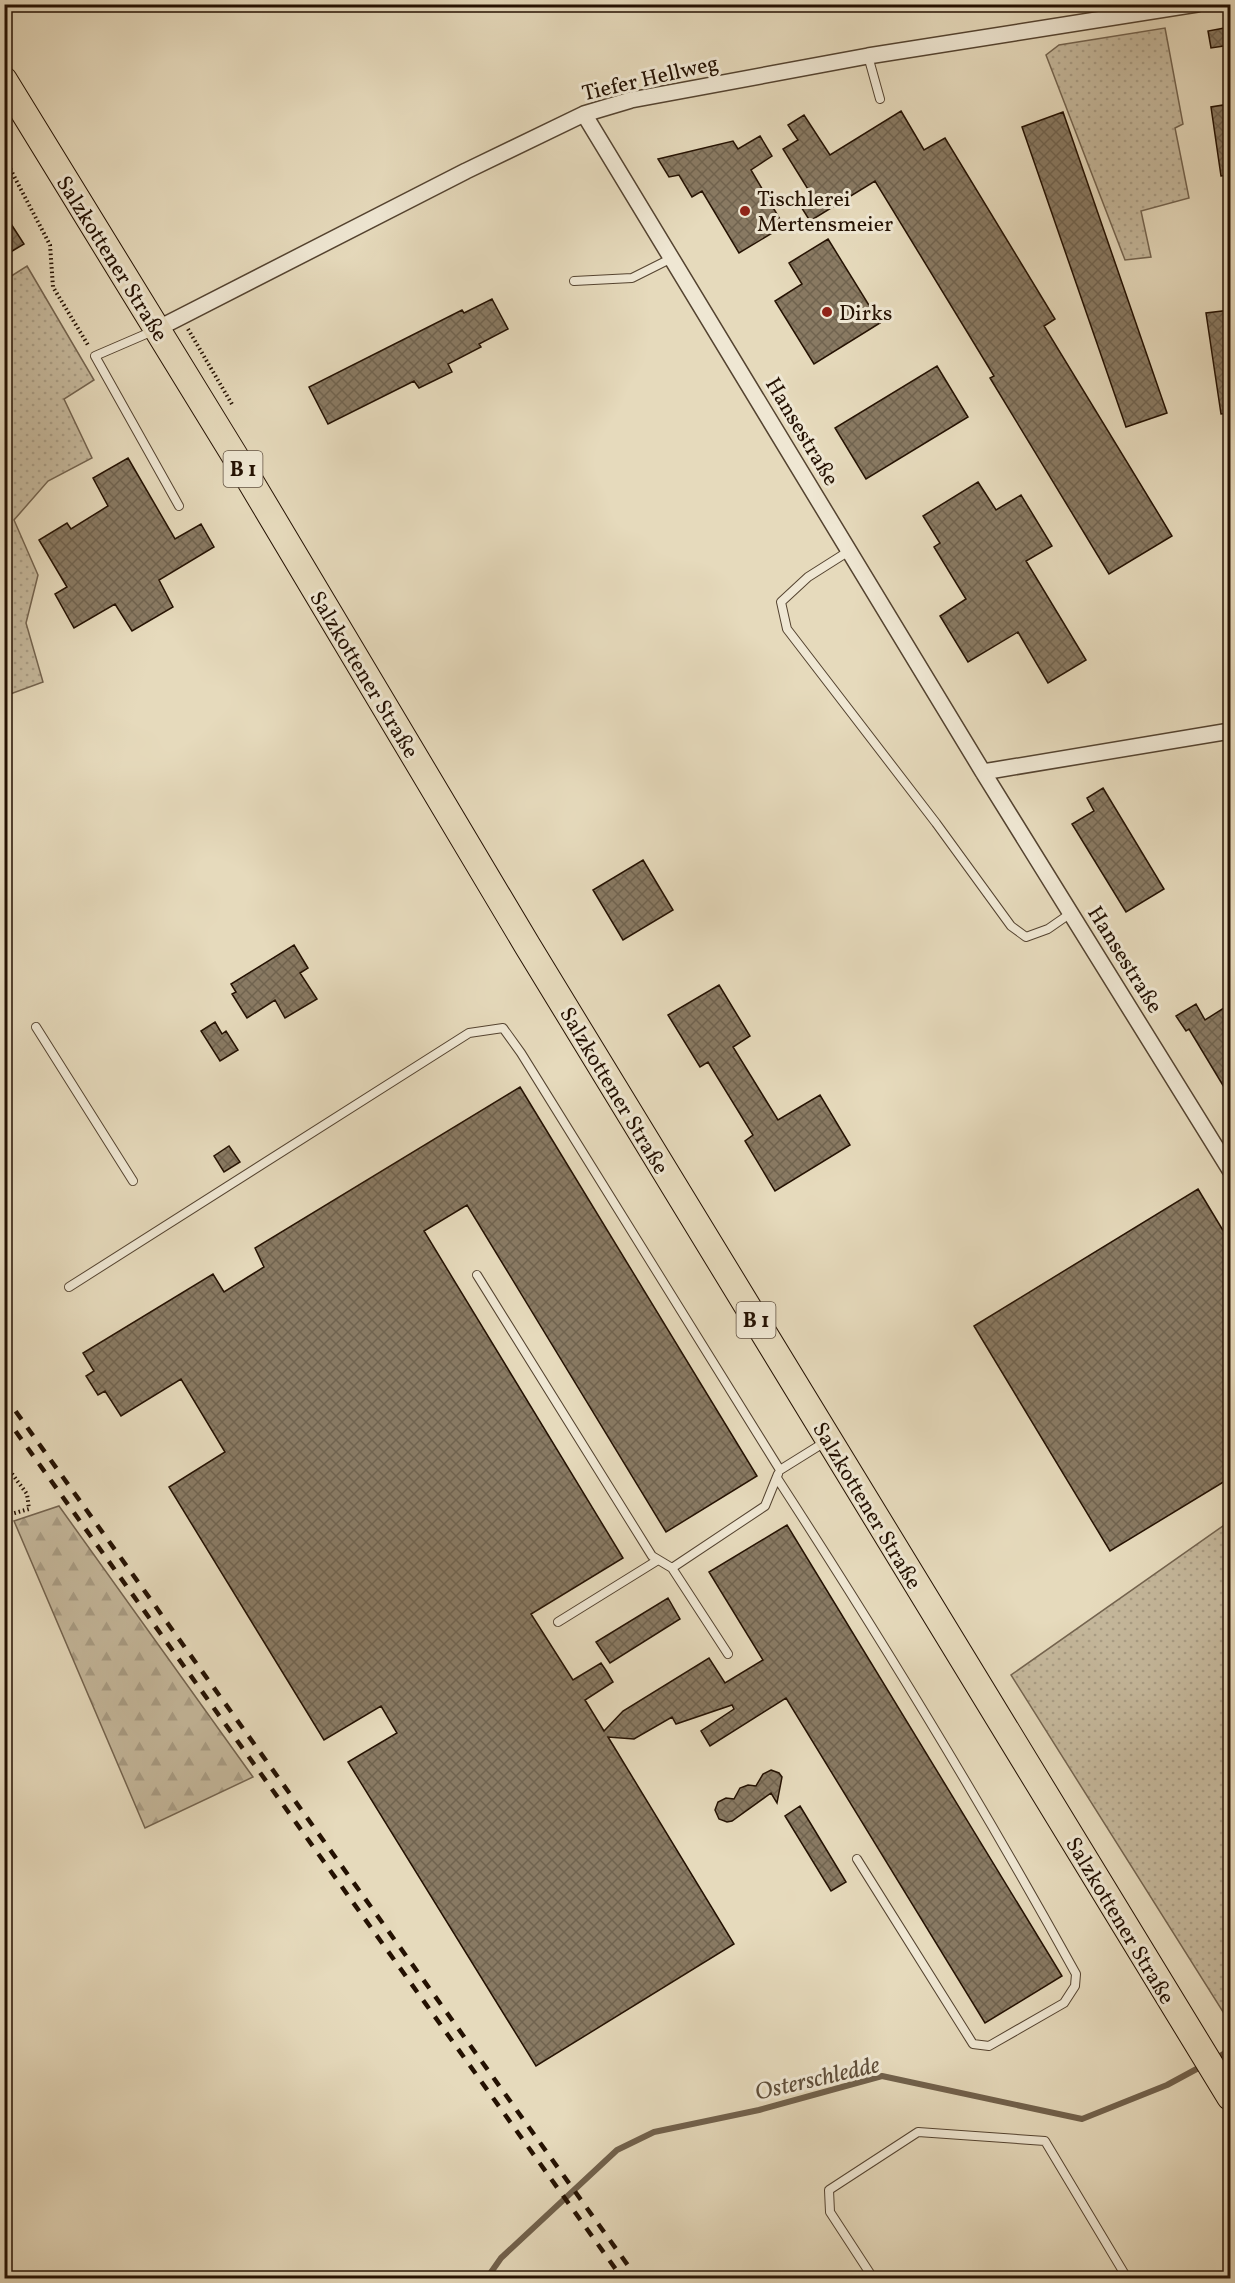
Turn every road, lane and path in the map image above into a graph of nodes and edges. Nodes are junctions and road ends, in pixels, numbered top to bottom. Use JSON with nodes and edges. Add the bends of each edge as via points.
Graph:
{"nodes":[{"id":1,"x":1197,"y":4,"type":"edge"},
{"id":2,"x":868,"y":56,"type":"junction"},
{"id":3,"x":4,"y":80,"type":"edge"},
{"id":4,"x":880,"y":99,"type":"dead end"},
{"id":5,"x":584,"y":114,"type":"junction"},
{"id":6,"x":4,"y":157,"type":"edge"},
{"id":7,"x":672,"y":258,"type":"junction"},
{"id":8,"x":574,"y":281,"type":"dead end"},
{"id":9,"x":157,"y":329,"type":"junction"},
{"id":10,"x":95,"y":356,"type":"junction"},
{"id":11,"x":179,"y":506,"type":"dead end"},
{"id":12,"x":849,"y":551,"type":"junction"},
{"id":13,"x":1230,"y":731,"type":"edge"},
{"id":14,"x":983,"y":772,"type":"junction"},
{"id":15,"x":1071,"y":913,"type":"junction"},
{"id":16,"x":36,"y":1027,"type":"dead end"},
{"id":17,"x":1230,"y":1170,"type":"edge"},
{"id":18,"x":133,"y":1181,"type":"dead end"},
{"id":19,"x":477,"y":1275,"type":"dead end"},
{"id":20,"x":69,"y":1287,"type":"dead end"},
{"id":21,"x":828,"y":1440,"type":"junction"},
{"id":22,"x":4,"y":1462,"type":"edge"},
{"id":23,"x":778,"y":1474,"type":"junction"},
{"id":24,"x":4,"y":1516,"type":"edge"},
{"id":25,"x":658,"y":1560,"type":"junction"},
{"id":26,"x":672,"y":1568,"type":"junction"},
{"id":27,"x":558,"y":1622,"type":"dead end"},
{"id":28,"x":728,"y":1654,"type":"dead end"},
{"id":29,"x":857,"y":1859,"type":"dead end"},
{"id":30,"x":1230,"y":2097,"type":"edge"},
{"id":31,"x":873,"y":2278,"type":"edge"},
{"id":32,"x":1127,"y":2278,"type":"edge"}],
"edges":[{"from":1,"to":2,"type":"street","name":"Tiefer Hellweg"},
{"from":2,"to":4,"type":"lane"},
{"from":2,"to":5,"type":"street","name":"Tiefer Hellweg","via":[[631,100]]},
{"from":3,"to":9,"type":"main road","name":"Salzkottener Straße","number":"B 1"},
{"from":5,"to":7,"type":"street","name":"Hansestraße"},
{"from":5,"to":9,"type":"street","name":"Tiefer Hellweg"},
{"from":6,"to":10,"type":"path","via":[[50,245],[53,287]]},
{"from":7,"to":8,"type":"lane","via":[[632,278]]},
{"from":7,"to":12,"type":"street","name":"Hansestraße"},
{"from":9,"to":10,"type":"lane"},
{"from":9,"to":21,"type":"main road","name":"Salzkottener Straße","number":"B 1"},
{"from":10,"to":11,"type":"lane"},
{"from":12,"to":14,"type":"street","name":"Hansestraße"},
{"from":12,"to":15,"type":"lane","via":[[808,577],[781,602],[787,629],[1011,926],[1026,937],[1048,929]]},
{"from":13,"to":14,"type":"street"},
{"from":14,"to":15,"type":"street","name":"Hansestraße"},
{"from":15,"to":17,"type":"street","name":"Hansestraße"},
{"from":16,"to":18,"type":"lane"},
{"from":19,"to":25,"type":"lane"},
{"from":20,"to":23,"type":"lane","via":[[469,1033],[503,1028]]},
{"from":21,"to":23,"type":"lane"},
{"from":21,"to":30,"type":"main road","name":"Salzkottener Straße","number":"B 1"},
{"from":22,"to":24,"type":"path","via":[[27,1494],[28,1509]]},
{"from":23,"to":26,"type":"lane","via":[[765,1506]]},
{"from":23,"to":29,"type":"lane","via":[[1022,1876],[1076,1974],[1075,1986],[1064,2003],[1023,2028],[989,2046],[973,2044]]},
{"from":25,"to":26,"type":"lane"},
{"from":25,"to":27,"type":"lane"},
{"from":26,"to":28,"type":"lane"},
{"from":31,"to":32,"type":"lane","via":[[830,2212],[829,2190],[918,2132],[1045,2141]]}]}
